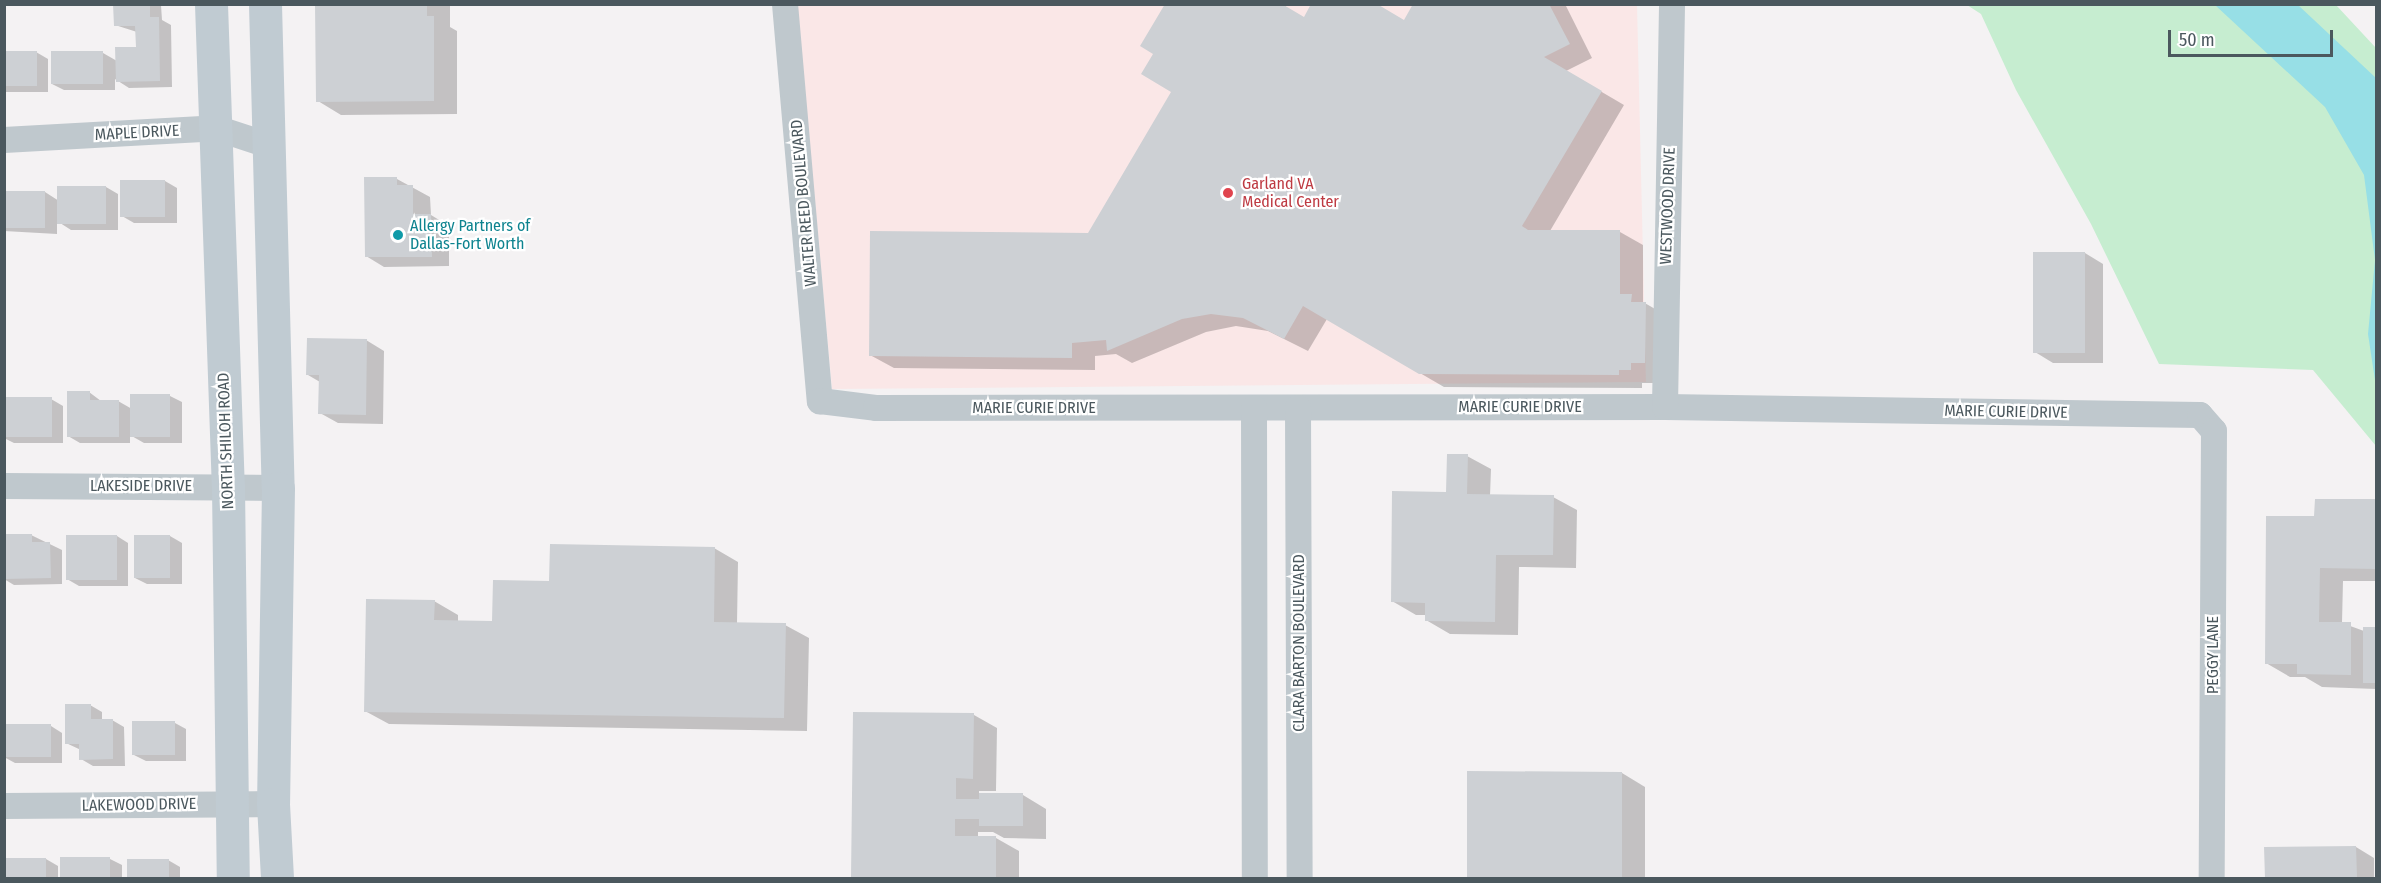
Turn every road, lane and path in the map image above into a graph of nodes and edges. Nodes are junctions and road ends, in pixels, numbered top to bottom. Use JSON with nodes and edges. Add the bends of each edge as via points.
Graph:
{"nodes":[{"id":1,"x":211,"y":4,"type":"edge"},
{"id":2,"x":265,"y":4,"type":"edge"},
{"id":3,"x":785,"y":4,"type":"edge"},
{"id":4,"x":1672,"y":4,"type":"edge"},
{"id":5,"x":216,"y":128,"type":"junction"},
{"id":6,"x":4,"y":140,"type":"edge"},
{"id":7,"x":268,"y":145,"type":"junction"},
{"id":8,"x":820,"y":401,"type":"joint"},
{"id":9,"x":1665,"y":407,"type":"junction"},
{"id":10,"x":1254,"y":408,"type":"junction"},
{"id":11,"x":1298,"y":408,"type":"junction"},
{"id":12,"x":2214,"y":431,"type":"joint"},
{"id":13,"x":4,"y":486,"type":"edge"},
{"id":14,"x":228,"y":486,"type":"junction"},
{"id":15,"x":278,"y":489,"type":"junction"},
{"id":16,"x":234,"y":804,"type":"junction"},
{"id":17,"x":273,"y":804,"type":"junction"},
{"id":18,"x":4,"y":806,"type":"edge"},
{"id":19,"x":233,"y":879,"type":"edge"},
{"id":20,"x":277,"y":879,"type":"edge"},
{"id":21,"x":1256,"y":879,"type":"edge"},
{"id":22,"x":1300,"y":879,"type":"edge"},
{"id":23,"x":2212,"y":879,"type":"edge"}],
"edges":[{"from":1,"to":5,"type":"main road","name":"NORTH SHILOH ROAD"},
{"from":2,"to":7,"type":"main road"},
{"from":3,"to":8,"type":"street","name":"WALTER REED BOULEVARD"},
{"from":4,"to":9,"type":"street","name":"WESTWOOD DRIVE"},
{"from":5,"to":6,"type":"street","name":"MAPLE DRIVE"},
{"from":5,"to":7,"type":"street","name":"MAPLE DRIVE"},
{"from":5,"to":14,"type":"main road","name":"NORTH SHILOH ROAD"},
{"from":7,"to":15,"type":"main road"},
{"from":8,"to":10,"type":"street","name":"MARIE CURIE DRIVE","via":[[876,408]]},
{"from":9,"to":11,"type":"street","name":"MARIE CURIE DRIVE"},
{"from":9,"to":12,"type":"street","name":"MARIE CURIE DRIVE","via":[[2200,415]]},
{"from":10,"to":11,"type":"street","name":"MARIE CURIE DRIVE"},
{"from":10,"to":21,"type":"street"},
{"from":11,"to":22,"type":"street","name":"CLARA BARTON BOULEVARD"},
{"from":12,"to":23,"type":"street","name":"PEGGY LANE"},
{"from":13,"to":14,"type":"street","name":"LAKESIDE DRIVE"},
{"from":14,"to":15,"type":"street","name":"LAKESIDE DRIVE"},
{"from":14,"to":16,"type":"main road","name":"NORTH SHILOH ROAD"},
{"from":15,"to":17,"type":"main road"},
{"from":16,"to":17,"type":"street","name":"LAKEWOOD DRIVE"},
{"from":16,"to":18,"type":"street","name":"LAKEWOOD DRIVE"},
{"from":16,"to":19,"type":"main road","name":"NORTH SHILOH ROAD"},
{"from":17,"to":20,"type":"main road"}]}
